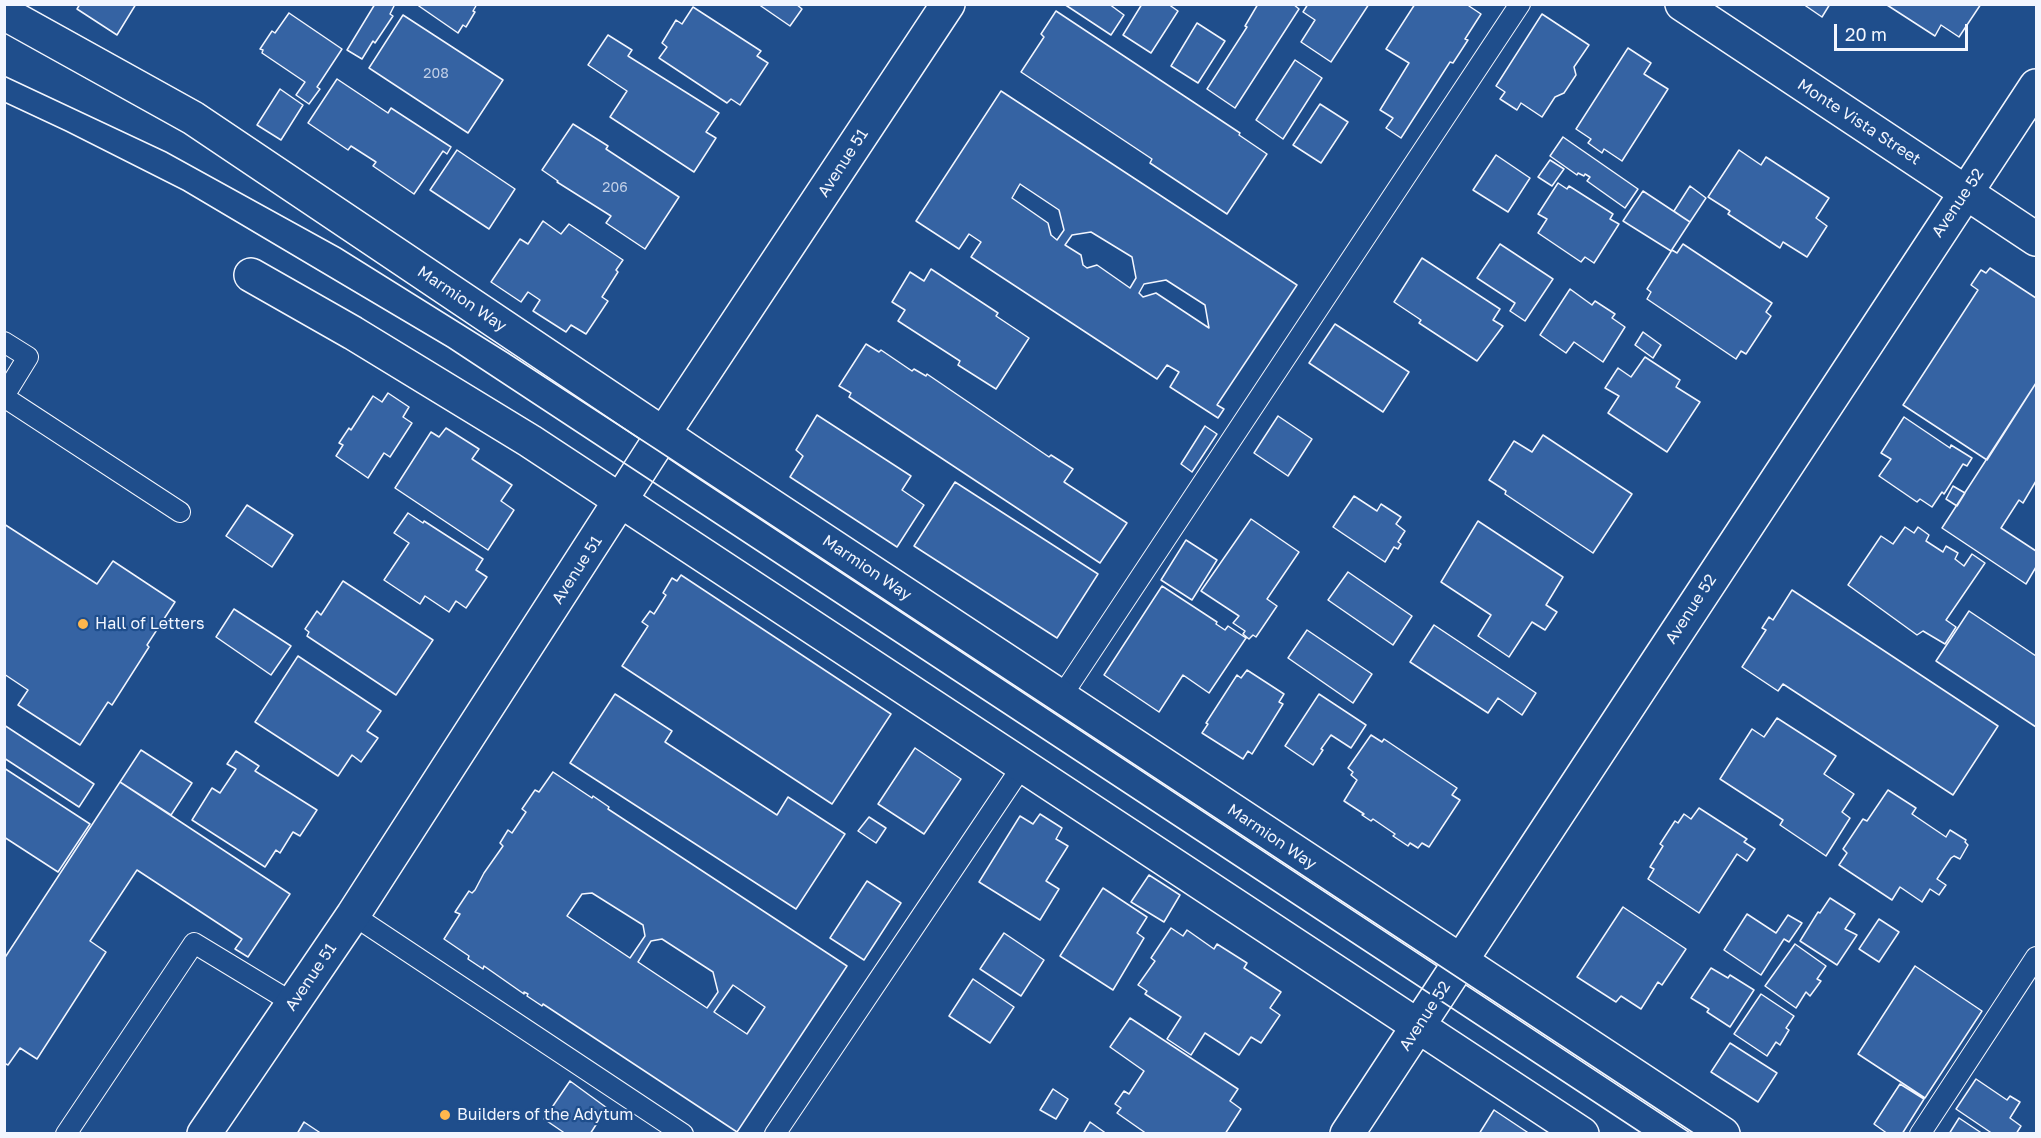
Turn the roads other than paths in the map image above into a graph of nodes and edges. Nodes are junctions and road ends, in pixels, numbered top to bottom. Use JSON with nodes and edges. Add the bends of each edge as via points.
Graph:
{"nodes":[{"id":1,"x":948,"y":4,"type":"edge"},
{"id":2,"x":1520,"y":4,"type":"edge"},
{"id":3,"x":1682,"y":4,"type":"edge"},
{"id":4,"x":4,"y":13,"type":"edge"},
{"id":5,"x":2037,"y":86,"type":"edge"},
{"id":6,"x":1965,"y":192,"type":"junction"},
{"id":7,"x":2037,"y":239,"type":"edge"},
{"id":8,"x":251,"y":275,"type":"dead end"},
{"id":9,"x":4,"y":342,"type":"edge"},
{"id":10,"x":4,"y":397,"type":"edge"},
{"id":11,"x":664,"y":435,"type":"junction"},
{"id":12,"x":622,"y":501,"type":"junction"},
{"id":13,"x":180,"y":512,"type":"dead end"},
{"id":14,"x":1060,"y":697,"type":"junction"},
{"id":15,"x":1023,"y":765,"type":"junction"},
{"id":16,"x":353,"y":915,"type":"junction"},
{"id":17,"x":2037,"y":957,"type":"edge"},
{"id":18,"x":1460,"y":961,"type":"junction"},
{"id":19,"x":293,"y":1003,"type":"junction"},
{"id":20,"x":1419,"y":1025,"type":"junction"},
{"id":21,"x":66,"y":1134,"type":"edge"},
{"id":22,"x":204,"y":1134,"type":"edge"},
{"id":23,"x":683,"y":1134,"type":"edge"},
{"id":24,"x":775,"y":1134,"type":"edge"},
{"id":25,"x":1347,"y":1134,"type":"edge"},
{"id":26,"x":1582,"y":1134,"type":"edge"},
{"id":27,"x":1723,"y":1134,"type":"edge"},
{"id":28,"x":1920,"y":1134,"type":"edge"}],
"edges":[{"from":1,"to":11,"type":"street","name":"Avenue 51"},
{"from":2,"to":14,"type":"lane"},
{"from":3,"to":6,"type":"street","name":"Monte Vista Street"},
{"from":4,"to":11,"type":"street","name":"Marmion Way","via":[[193,118]]},
{"from":5,"to":6,"type":"street","name":"Avenue 52"},
{"from":6,"to":7,"type":"street","name":"Monte Vista Street"},
{"from":6,"to":18,"type":"street","name":"Avenue 52"},
{"from":8,"to":12,"type":"street","via":[[353,333]]},
{"from":9,"to":10,"type":"lane","via":[[28,357]]},
{"from":10,"to":13,"type":"lane"},
{"from":11,"to":12,"type":"street","name":"Avenue 51"},
{"from":11,"to":14,"type":"street","name":"Marmion Way"},
{"from":12,"to":15,"type":"street"},
{"from":12,"to":16,"type":"street","name":"Avenue 51"},
{"from":14,"to":18,"type":"street","name":"Marmion Way"},
{"from":15,"to":20,"type":"street"},
{"from":15,"to":24,"type":"lane"},
{"from":16,"to":19,"type":"street","name":"Avenue 51"},
{"from":16,"to":23,"type":"lane"},
{"from":17,"to":28,"type":"lane"},
{"from":18,"to":20,"type":"street","name":"Avenue 52"},
{"from":18,"to":27,"type":"street","name":"Marmion Way"},
{"from":19,"to":21,"type":"lane","via":[[194,943]]},
{"from":19,"to":22,"type":"street","name":"Avenue 51"},
{"from":20,"to":25,"type":"street","name":"Avenue 52"},
{"from":20,"to":26,"type":"street"}]}
